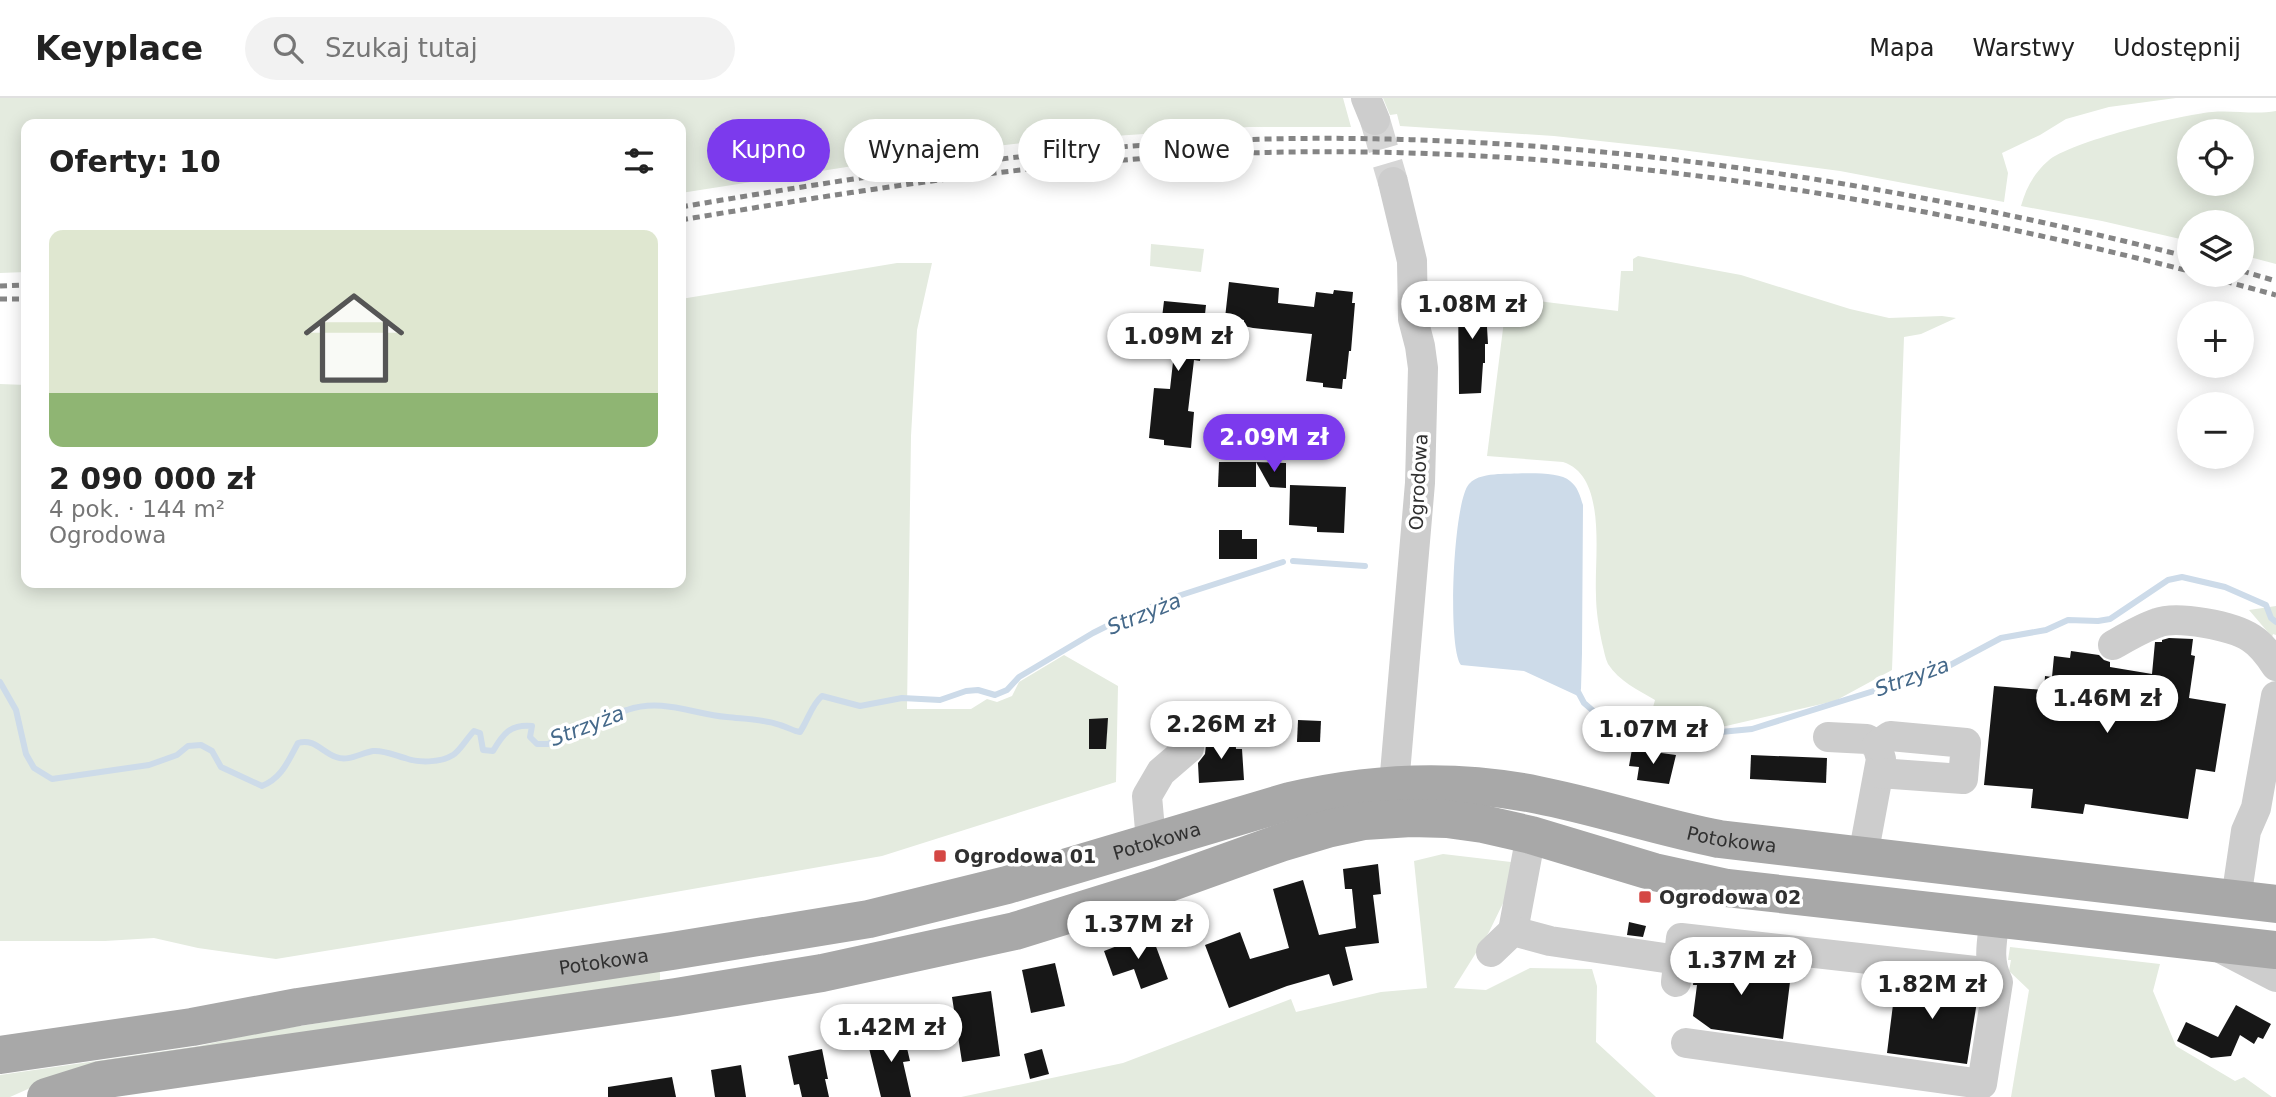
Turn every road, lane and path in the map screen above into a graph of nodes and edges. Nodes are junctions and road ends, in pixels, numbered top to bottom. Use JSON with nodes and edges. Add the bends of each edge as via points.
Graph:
{"nodes":[{"id":1,"x":1394,"y":182,"type":"tunnel mouth"},
{"id":2,"x":2113,"y":645,"type":"dead end"},
{"id":3,"x":2276,"y":666,"type":"edge"},
{"id":4,"x":2276,"y":696,"type":"edge"},
{"id":5,"x":1828,"y":737,"type":"dead end"},
{"id":6,"x":1189,"y":748,"type":"dead end"},
{"id":7,"x":1394,"y":785,"type":"junction"},
{"id":8,"x":1539,"y":795,"type":"junction"},
{"id":9,"x":1531,"y":835,"type":"junction"},
{"id":10,"x":1152,"y":841,"type":"junction"},
{"id":11,"x":1863,"y":856,"type":"junction"},
{"id":12,"x":2132,"y":887,"type":"junction"},
{"id":13,"x":2236,"y":898,"type":"junction"},
{"id":14,"x":2276,"y":904,"type":"edge"},
{"id":15,"x":1995,"y":918,"type":"junction"},
{"id":16,"x":1513,"y":930,"type":"junction"},
{"id":17,"x":2126,"y":933,"type":"junction"},
{"id":18,"x":2213,"y":943,"type":"junction"},
{"id":19,"x":2276,"y":950,"type":"edge"},
{"id":20,"x":672,"y":951,"type":"junction"},
{"id":21,"x":1491,"y":952,"type":"dead end"},
{"id":22,"x":1993,"y":973,"type":"junction"},
{"id":23,"x":2276,"y":977,"type":"edge"},
{"id":24,"x":676,"y":997,"type":"junction"},
{"id":25,"x":1686,"y":1043,"type":"dead end"},
{"id":26,"x":0,"y":1055,"type":"edge"},
{"id":27,"x":102,"y":1089,"type":"edge"},
{"id":28,"x":46,"y":1097,"type":"edge"}],
"edges":[{"from":1,"to":7,"type":"street","name":"Ogrodowa","via":[[1412,261],[1413,319],[1423,368],[1420,482]]},
{"from":2,"to":3,"type":"street","via":[[2158,622],[2184,621],[2239,632],[2268,652]]},
{"from":4,"to":13,"type":"street"},
{"from":5,"to":11,"type":"street","via":[[1867,739],[1878,759]]},
{"from":6,"to":10,"type":"street","via":[[1161,772],[1148,794]]},
{"from":7,"to":8,"type":"main road","name":"Potokowa","via":[[1462,784]]},
{"from":7,"to":10,"type":"main road","name":"Potokowa","via":[[1302,798]]},
{"from":8,"to":9,"type":"main road"},
{"from":8,"to":11,"type":"main road","name":"Potokowa","via":[[1709,837]]},
{"from":9,"to":15,"type":"main road","via":[[1620,863],[1727,888]]},
{"from":9,"to":16,"type":"street"},
{"from":9,"to":24,"type":"main road","via":[[1447,819],[1364,821],[1280,843],[1015,931],[822,973]]},
{"from":10,"to":20,"type":"main road","name":"Potokowa","via":[[1007,885],[869,919]]},
{"from":11,"to":12,"type":"main road","name":"Potokowa"},
{"from":12,"to":13,"type":"main road","name":"Potokowa"},
{"from":12,"to":17,"type":"main road"},
{"from":13,"to":14,"type":"main road","name":"Potokowa"},
{"from":15,"to":17,"type":"main road"},
{"from":15,"to":22,"type":"street","via":[[1990,957]]},
{"from":16,"to":21,"type":"street"},
{"from":16,"to":22,"type":"street","via":[[1677,971],[1681,938]]},
{"from":17,"to":18,"type":"main road"},
{"from":18,"to":19,"type":"main road"},
{"from":18,"to":23,"type":"street"},
{"from":20,"to":24,"type":"main road"},
{"from":20,"to":26,"type":"main road","name":"Potokowa"},
{"from":22,"to":25,"type":"street","via":[[1998,982],[1982,1084]]},
{"from":24,"to":27,"type":"main road"},
{"from":27,"to":28,"type":"main road"}]}
